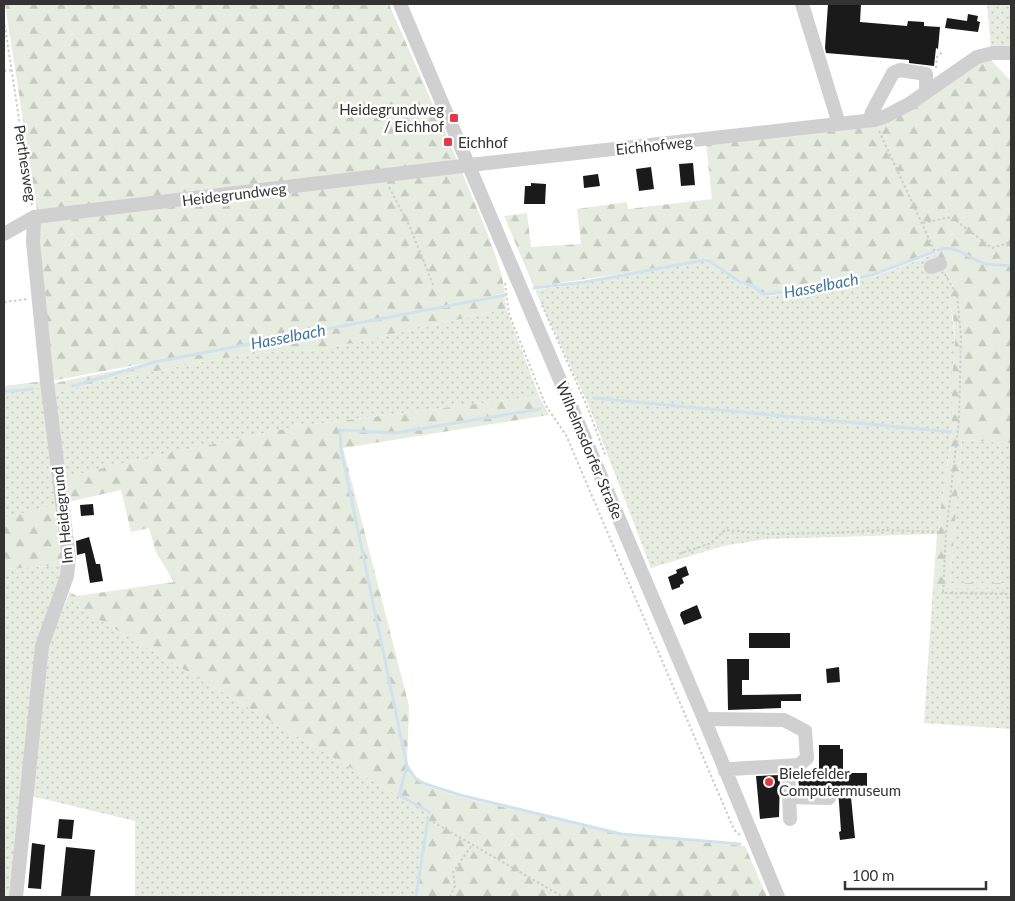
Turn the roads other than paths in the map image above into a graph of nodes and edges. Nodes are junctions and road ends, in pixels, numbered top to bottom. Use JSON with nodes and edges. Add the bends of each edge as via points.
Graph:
{"nodes":[{"id":1,"x":400,"y":4,"type":"edge"},
{"id":2,"x":802,"y":4,"type":"edge"},
{"id":3,"x":1011,"y":53,"type":"edge"},
{"id":4,"x":926,"y":92,"type":"junction"},
{"id":5,"x":874,"y":120,"type":"junction"},
{"id":6,"x":839,"y":124,"type":"junction"},
{"id":7,"x":468,"y":165,"type":"junction"},
{"id":8,"x":34,"y":217,"type":"junction"},
{"id":9,"x":4,"y":234,"type":"edge"},
{"id":10,"x":705,"y":721,"type":"junction"},
{"id":11,"x":788,"y":766,"type":"junction"},
{"id":12,"x":726,"y":772,"type":"junction"},
{"id":13,"x":789,"y":797,"type":"junction"},
{"id":14,"x":829,"y":798,"type":"dead end"},
{"id":15,"x":790,"y":819,"type":"dead end"},
{"id":16,"x":16,"y":897,"type":"edge"},
{"id":17,"x":778,"y":897,"type":"edge"}],
"edges":[{"from":1,"to":7,"type":"street","name":"Wilhelmsdorfer Straße"},
{"from":2,"to":6,"type":"street"},
{"from":3,"to":4,"type":"street","name":"Eichhofweg","via":[[976,57]]},
{"from":4,"to":5,"type":"street","name":"Eichhofweg","via":[[909,104]]},
{"from":4,"to":5,"type":"street","via":[[926,74],[900,70],[893,73],[872,112]]},
{"from":5,"to":6,"type":"street","name":"Eichhofweg"},
{"from":6,"to":7,"type":"street","name":"Eichhofweg"},
{"from":7,"to":8,"type":"street","name":"Heidegrundweg"},
{"from":7,"to":10,"type":"street","name":"Wilhelmsdorfer Straße"},
{"from":8,"to":9,"type":"street","name":"Heidegrundweg"},
{"from":8,"to":16,"type":"street","name":"Im Heidegrund","via":[[33,242],[47,382],[69,558],[67,576],[42,646]]},
{"from":10,"to":11,"type":"street","via":[[784,720],[805,731],[807,758],[799,765]]},
{"from":10,"to":12,"type":"street","name":"Wilhelmsdorfer Straße"},
{"from":11,"to":12,"type":"street"},
{"from":11,"to":13,"type":"street"},
{"from":12,"to":17,"type":"street","name":"Wilhelmsdorfer Straße"},
{"from":13,"to":14,"type":"street"},
{"from":13,"to":15,"type":"street"}]}
